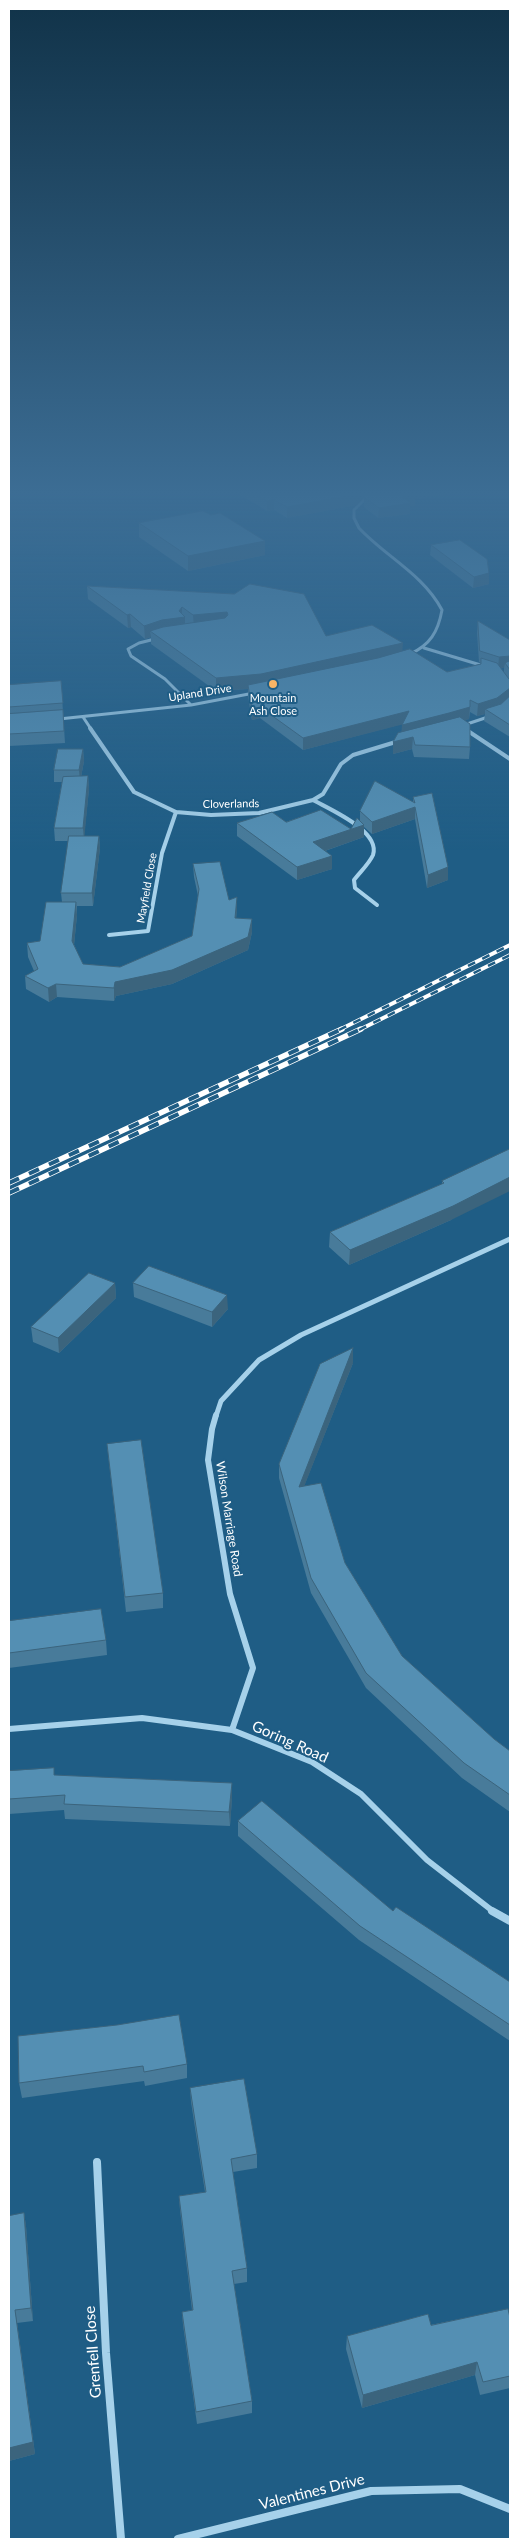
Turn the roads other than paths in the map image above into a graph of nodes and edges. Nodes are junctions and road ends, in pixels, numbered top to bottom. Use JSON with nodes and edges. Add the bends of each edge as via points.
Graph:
{"nodes":[{"id":1,"x":442,"y":613,"type":"edge"},
{"id":2,"x":156,"y":639,"type":"edge"},
{"id":3,"x":424,"y":648,"type":"junction"},
{"id":4,"x":402,"y":657,"type":"edge"},
{"id":5,"x":489,"y":668,"type":"edge"},
{"id":6,"x":257,"y":693,"type":"edge"},
{"id":7,"x":191,"y":705,"type":"junction"},
{"id":8,"x":498,"y":713,"type":"edge"},
{"id":9,"x":83,"y":717,"type":"junction"},
{"id":10,"x":53,"y":719,"type":"edge"},
{"id":11,"x":403,"y":740,"type":"edge"},
{"id":12,"x":510,"y":759,"type":"edge"},
{"id":13,"x":313,"y":800,"type":"junction"},
{"id":14,"x":176,"y":812,"type":"junction"},
{"id":15,"x":378,"y":905,"type":"dead end"},
{"id":16,"x":109,"y":935,"type":"dead end"},
{"id":17,"x":510,"y":1239,"type":"edge"},
{"id":18,"x":9,"y":1729,"type":"edge"},
{"id":19,"x":232,"y":1730,"type":"junction"},
{"id":20,"x":510,"y":1920,"type":"edge"},
{"id":21,"x":97,"y":2162,"type":"dead end"},
{"id":22,"x":510,"y":2509,"type":"edge"},
{"id":23,"x":121,"y":2539,"type":"edge"},
{"id":24,"x":178,"y":2539,"type":"edge"}],
"edges":[{"from":1,"to":3,"type":"street","via":[[436,634]]},
{"from":2,"to":7,"type":"street","via":[[139,642],[128,649],[131,656],[166,679]]},
{"from":3,"to":4,"type":"street"},
{"from":3,"to":5,"type":"street"},
{"from":6,"to":7,"type":"street","name":"Upland Drive"},
{"from":7,"to":9,"type":"street","name":"Upland Drive"},
{"from":8,"to":12,"type":"street","via":[[461,726]]},
{"from":9,"to":10,"type":"street","name":"Upland Drive"},
{"from":9,"to":14,"type":"street","name":"Cloverlands","via":[[134,792]]},
{"from":11,"to":13,"type":"street","via":[[353,755],[341,764],[323,794]]},
{"from":13,"to":14,"type":"street","name":"Cloverlands","via":[[259,813],[211,815]]},
{"from":13,"to":15,"type":"street","via":[[370,836],[375,845],[373,855],[354,880],[356,888]]},
{"from":14,"to":16,"type":"street","name":"Mayfield Close","via":[[162,853],[148,931]]},
{"from":17,"to":19,"type":"street","name":"Wilson Marriage Road","via":[[301,1335],[259,1360],[221,1401],[212,1429],[208,1460],[230,1594],[253,1668]]},
{"from":18,"to":19,"type":"street","name":"Goring Road","via":[[142,1718]]},
{"from":19,"to":20,"type":"street","name":"Goring Road","via":[[312,1762],[360,1794],[427,1860],[489,1909]]},
{"from":21,"to":23,"type":"street","name":"Grenfell Close","via":[[106,2354]]},
{"from":22,"to":24,"type":"street","name":"Valentines Drive","via":[[460,2489],[371,2491]]}]}
